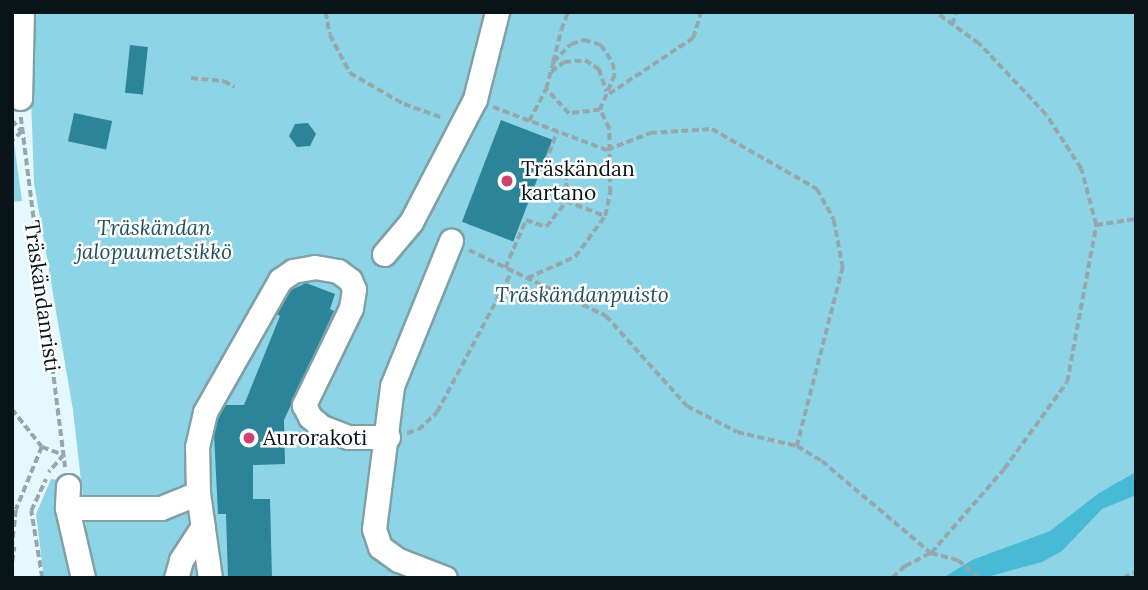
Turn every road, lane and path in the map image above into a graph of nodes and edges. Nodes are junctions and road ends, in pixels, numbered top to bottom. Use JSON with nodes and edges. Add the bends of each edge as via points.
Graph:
{"nodes":[{"id":1,"x":22,"y":12,"type":"edge"},
{"id":2,"x":326,"y":12,"type":"edge"},
{"id":3,"x":497,"y":12,"type":"edge"},
{"id":4,"x":568,"y":12,"type":"edge"},
{"id":5,"x":701,"y":12,"type":"edge"},
{"id":6,"x":935,"y":12,"type":"edge"},
{"id":7,"x":956,"y":12,"type":"edge"},
{"id":8,"x":952,"y":25,"type":"junction"},
{"id":9,"x":553,"y":62,"type":"junction"},
{"id":10,"x":550,"y":74,"type":"junction"},
{"id":11,"x":191,"y":78,"type":"dead end"},
{"id":12,"x":234,"y":87,"type":"dead end"},
{"id":13,"x":546,"y":89,"type":"junction"},
{"id":14,"x":607,"y":95,"type":"junction"},
{"id":15,"x":20,"y":98,"type":"joint"},
{"id":16,"x":475,"y":99,"type":"junction"},
{"id":17,"x":600,"y":110,"type":"junction"},
{"id":18,"x":12,"y":120,"type":"edge"},
{"id":19,"x":529,"y":121,"type":"junction"},
{"id":20,"x":462,"y":125,"type":"junction"},
{"id":21,"x":557,"y":131,"type":"junction"},
{"id":22,"x":22,"y":132,"type":"junction"},
{"id":23,"x":12,"y":141,"type":"edge"},
{"id":24,"x":607,"y":150,"type":"junction"},
{"id":25,"x":566,"y":201,"type":"junction"},
{"id":26,"x":605,"y":216,"type":"junction"},
{"id":27,"x":1136,"y":219,"type":"edge"},
{"id":28,"x":1096,"y":225,"type":"junction"},
{"id":29,"x":451,"y":241,"type":"joint"},
{"id":30,"x":384,"y":254,"type":"dead end"},
{"id":31,"x":505,"y":268,"type":"junction"},
{"id":32,"x":512,"y":271,"type":"junction"},
{"id":33,"x":527,"y":278,"type":"junction"},
{"id":34,"x":12,"y":409,"type":"edge"},
{"id":35,"x":388,"y":437,"type":"junction"},
{"id":36,"x":797,"y":446,"type":"junction"},
{"id":37,"x":42,"y":447,"type":"junction"},
{"id":38,"x":64,"y":455,"type":"junction"},
{"id":39,"x":198,"y":493,"type":"junction"},
{"id":40,"x":68,"y":497,"type":"junction"},
{"id":41,"x":203,"y":526,"type":"junction"},
{"id":42,"x":13,"y":547,"type":"edge"},
{"id":43,"x":931,"y":553,"type":"junction"},
{"id":44,"x":12,"y":562,"type":"edge"},
{"id":45,"x":1136,"y":572,"type":"edge"},
{"id":46,"x":43,"y":578,"type":"edge"},
{"id":47,"x":83,"y":578,"type":"edge"},
{"id":48,"x":176,"y":578,"type":"edge"},
{"id":49,"x":210,"y":578,"type":"edge"},
{"id":50,"x":446,"y":578,"type":"edge"},
{"id":51,"x":892,"y":578,"type":"edge"},
{"id":52,"x":979,"y":578,"type":"edge"},
{"id":53,"x":1123,"y":578,"type":"edge"}],
"edges":[{"from":1,"to":15,"type":"street"},
{"from":2,"to":20,"type":"path","via":[[330,35],[350,73],[404,104]]},
{"from":3,"to":16,"type":"street"},
{"from":4,"to":9,"type":"path"},
{"from":5,"to":14,"type":"path","via":[[694,38]]},
{"from":6,"to":8,"type":"path"},
{"from":7,"to":8,"type":"path"},
{"from":8,"to":28,"type":"path","via":[[979,44],[1046,115],[1081,169]]},
{"from":9,"to":10,"type":"path"},
{"from":9,"to":14,"type":"path","via":[[571,44],[583,40],[601,45],[614,63]]},
{"from":10,"to":13,"type":"path"},
{"from":10,"to":14,"type":"path","via":[[564,62],[585,60],[599,69]]},
{"from":11,"to":12,"type":"path","via":[[224,80]]},
{"from":13,"to":17,"type":"path","via":[[569,114]]},
{"from":13,"to":19,"type":"path"},
{"from":14,"to":17,"type":"path"},
{"from":15,"to":22,"type":"path","name":"Träskändanristi"},
{"from":16,"to":19,"type":"path"},
{"from":16,"to":20,"type":"street"},
{"from":17,"to":24,"type":"path","via":[[609,129]]},
{"from":18,"to":22,"type":"path"},
{"from":19,"to":21,"type":"path"},
{"from":20,"to":30,"type":"street","via":[[411,222]]},
{"from":21,"to":24,"type":"path"},
{"from":21,"to":25,"type":"path","via":[[545,163],[566,172]]},
{"from":22,"to":23,"type":"path"},
{"from":22,"to":38,"type":"path","name":"Träskändanristi"},
{"from":24,"to":26,"type":"path","via":[[610,193]]},
{"from":24,"to":36,"type":"path","via":[[650,133],[712,129],[799,176],[827,202],[841,242],[841,289]]},
{"from":25,"to":26,"type":"path"},
{"from":25,"to":31,"type":"path","via":[[546,227],[526,220]]},
{"from":26,"to":33,"type":"path","via":[[575,257]]},
{"from":27,"to":28,"type":"path"},
{"from":28,"to":43,"type":"path","via":[[1067,382],[1004,469]]},
{"from":29,"to":31,"type":"path"},
{"from":29,"to":35,"type":"street","via":[[392,386]]},
{"from":31,"to":32,"type":"path"},
{"from":32,"to":33,"type":"path"},
{"from":32,"to":35,"type":"path","via":[[437,412],[418,430]]},
{"from":33,"to":36,"type":"path","via":[[606,316],[687,406],[737,432]]},
{"from":34,"to":37,"type":"path"},
{"from":35,"to":39,"type":"street","via":[[348,437],[310,417],[304,405],[351,308],[354,289],[338,271],[315,267],[293,271],[280,280],[205,412],[197,447]]},
{"from":35,"to":50,"type":"street","via":[[374,528],[380,547],[398,560]]},
{"from":36,"to":43,"type":"path","via":[[852,483]]},
{"from":37,"to":38,"type":"path"},
{"from":37,"to":42,"type":"path","via":[[16,510]]},
{"from":38,"to":40,"type":"path","name":"Träskändanristi"},
{"from":38,"to":46,"type":"path","via":[[52,466],[31,511]]},
{"from":39,"to":40,"type":"street","via":[[161,508]]},
{"from":39,"to":41,"type":"street"},
{"from":40,"to":47,"type":"street"},
{"from":41,"to":48,"type":"street","via":[[181,560]]},
{"from":41,"to":49,"type":"street"},
{"from":42,"to":44,"type":"path"},
{"from":43,"to":51,"type":"path"},
{"from":43,"to":52,"type":"path","via":[[958,560]]},
{"from":45,"to":53,"type":"path"}]}
